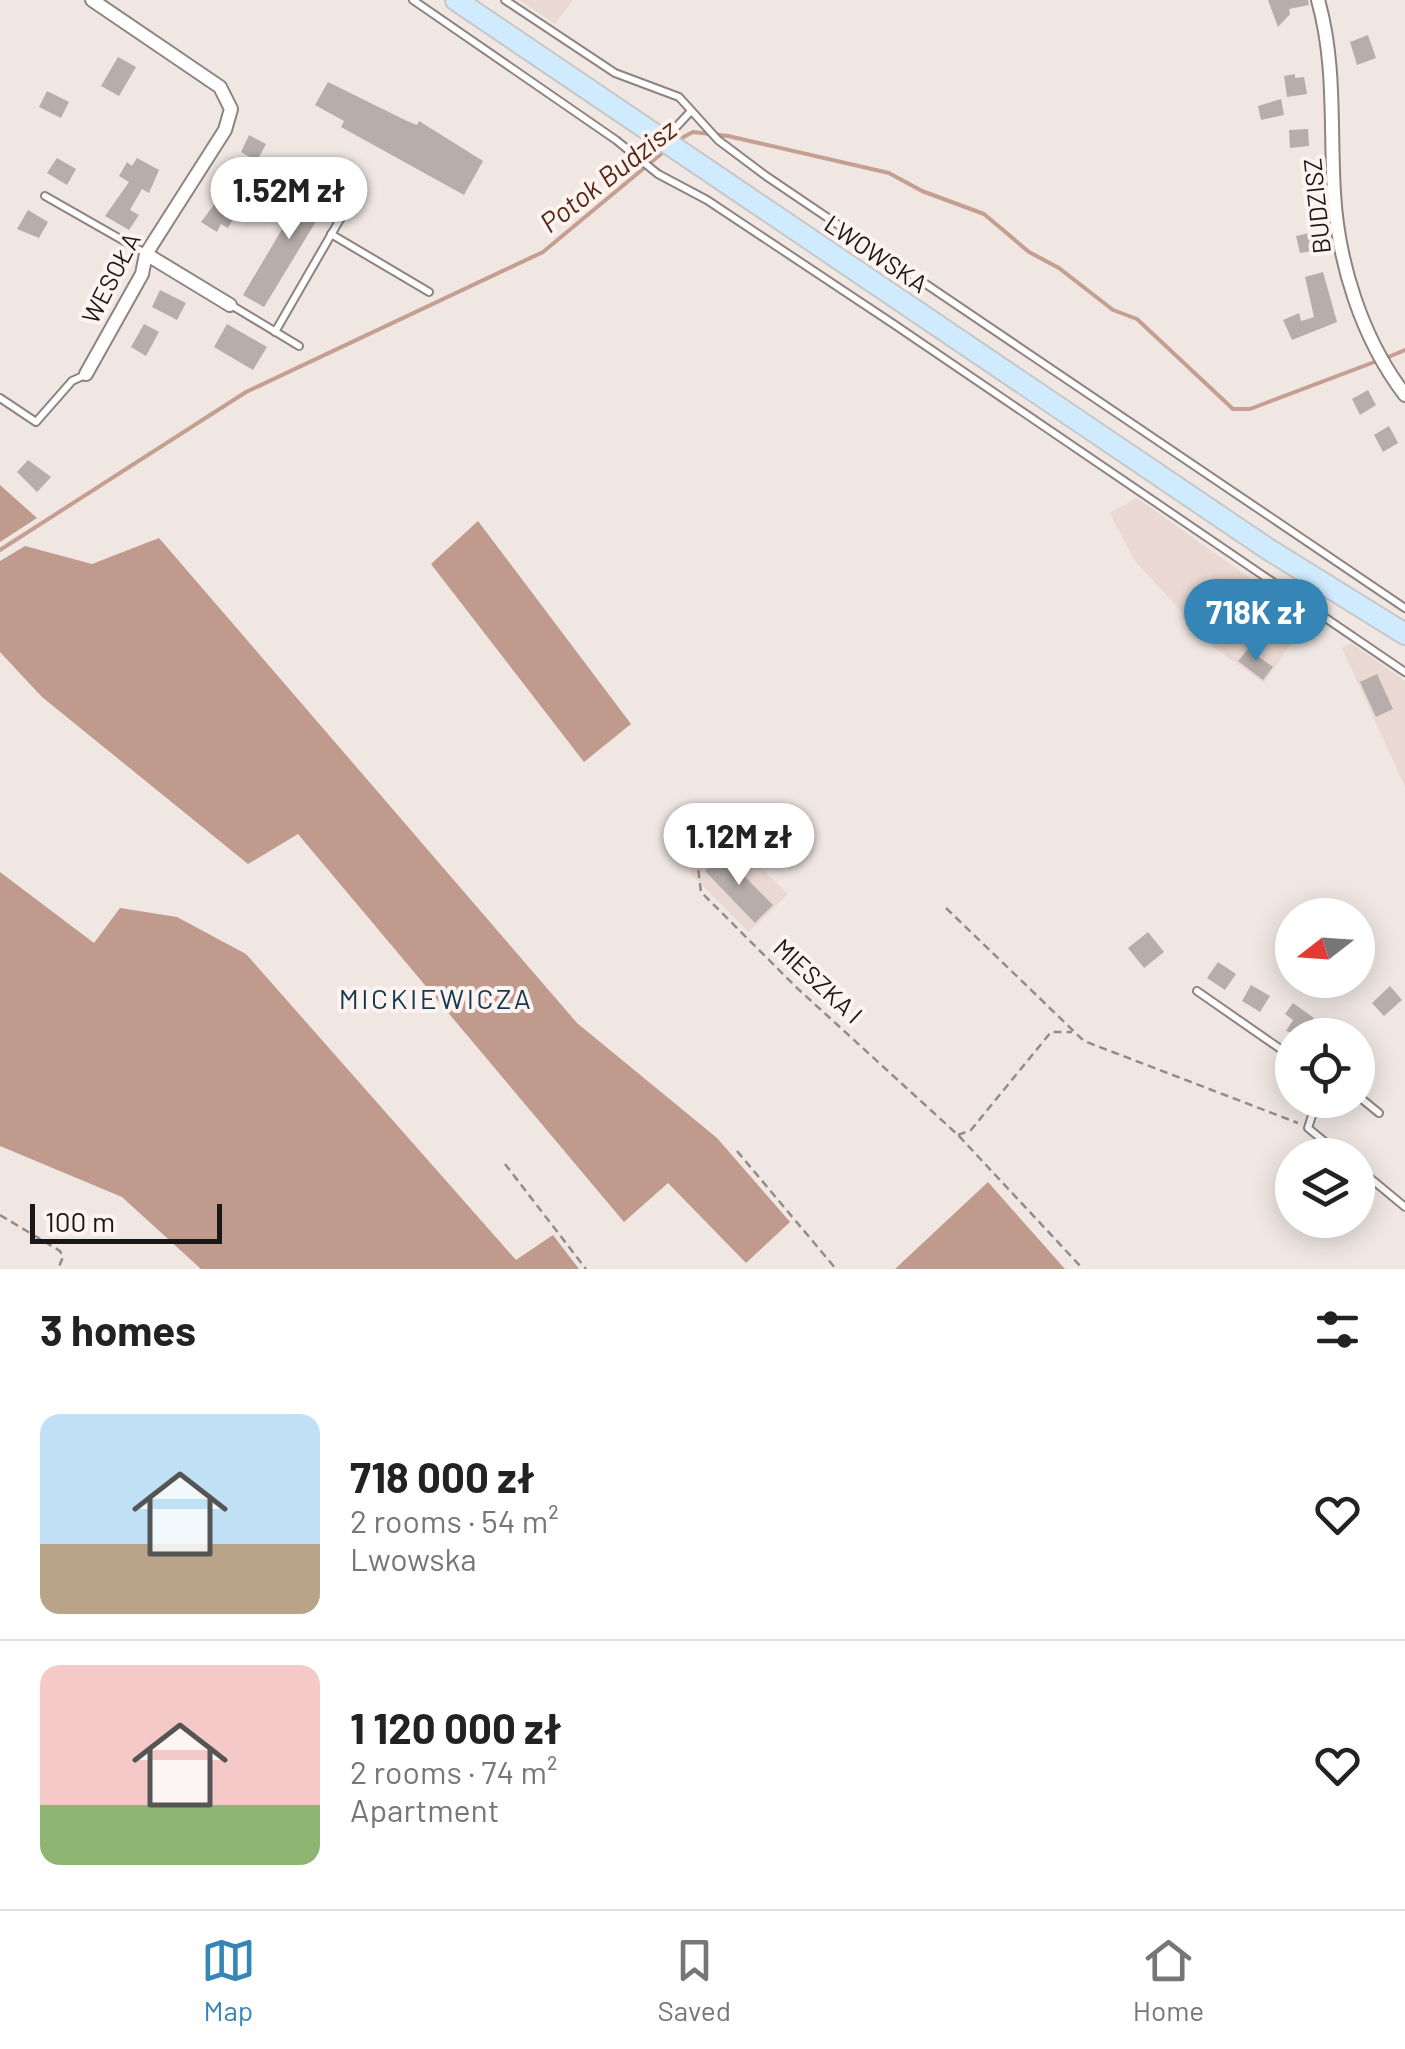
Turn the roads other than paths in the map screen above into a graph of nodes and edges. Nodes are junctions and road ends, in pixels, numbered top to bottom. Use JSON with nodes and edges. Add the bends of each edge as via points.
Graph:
{"nodes":[{"id":1,"x":92,"y":0,"type":"edge"},
{"id":2,"x":412,"y":0,"type":"edge"},
{"id":3,"x":505,"y":0,"type":"edge"},
{"id":4,"x":1318,"y":0,"type":"edge"},
{"id":5,"x":467,"y":3,"type":"edge"},
{"id":6,"x":691,"y":110,"type":"junction"},
{"id":7,"x":625,"y":113,"type":"junction"},
{"id":8,"x":609,"y":135,"type":"junction"},
{"id":9,"x":664,"y":140,"type":"junction"},
{"id":10,"x":354,"y":195,"type":"dead end"},
{"id":11,"x":45,"y":196,"type":"dead end"},
{"id":12,"x":331,"y":234,"type":"junction"},
{"id":13,"x":146,"y":254,"type":"junction"},
{"id":14,"x":429,"y":292,"type":"dead end"},
{"id":15,"x":230,"y":305,"type":"joint"},
{"id":16,"x":275,"y":332,"type":"junction"},
{"id":17,"x":300,"y":346,"type":"dead end"},
{"id":18,"x":86,"y":374,"type":"joint"},
{"id":19,"x":1405,"y":395,"type":"edge"},
{"id":20,"x":0,"y":398,"type":"edge"},
{"id":21,"x":1242,"y":532,"type":"junction"},
{"id":22,"x":1268,"y":549,"type":"junction"},
{"id":23,"x":1229,"y":552,"type":"junction"},
{"id":24,"x":1405,"y":608,"type":"edge"},
{"id":25,"x":1405,"y":634,"type":"edge"},
{"id":26,"x":1405,"y":650,"type":"edge"},
{"id":27,"x":1405,"y":672,"type":"edge"},
{"id":28,"x":1197,"y":991,"type":"dead end"},
{"id":29,"x":1275,"y":1045,"type":"edge"},
{"id":30,"x":1375,"y":1110,"type":"edge"},
{"id":31,"x":1379,"y":1113,"type":"dead end"},
{"id":32,"x":1311,"y":1118,"type":"edge"},
{"id":33,"x":1320,"y":1138,"type":"edge"},
{"id":34,"x":1375,"y":1182,"type":"edge"},
{"id":35,"x":1405,"y":1207,"type":"edge"}],
"edges":[{"from":1,"to":13,"type":"street","name":"WESOŁA","via":[[220,87],[231,109],[225,130]]},
{"from":2,"to":8,"type":"lane"},
{"from":3,"to":6,"type":"lane","via":[[615,73],[680,97]]},
{"from":4,"to":19,"type":"street","name":"BUDZISZ","via":[[1329,50],[1337,220],[1357,301],[1381,361]]},
{"from":5,"to":7,"type":"main road","name":"LWOWSKA"},
{"from":6,"to":9,"type":"lane"},
{"from":6,"to":24,"type":"lane","via":[[718,140]]},
{"from":7,"to":8,"type":"lane"},
{"from":7,"to":9,"type":"main road","name":"LWOWSKA"},
{"from":8,"to":23,"type":"lane","via":[[658,174],[724,211]]},
{"from":9,"to":21,"type":"main road","name":"LWOWSKA"},
{"from":10,"to":12,"type":"lane"},
{"from":11,"to":13,"type":"lane"},
{"from":12,"to":14,"type":"lane"},
{"from":12,"to":16,"type":"lane"},
{"from":13,"to":15,"type":"street"},
{"from":13,"to":18,"type":"street","name":"WESOŁA","via":[[142,274]]},
{"from":15,"to":16,"type":"lane"},
{"from":16,"to":17,"type":"lane"},
{"from":18,"to":20,"type":"lane","via":[[36,422]]},
{"from":21,"to":22,"type":"main road","name":"LWOWSKA"},
{"from":21,"to":23,"type":"lane"},
{"from":22,"to":25,"type":"main road","name":"LWOWSKA"},
{"from":22,"to":26,"type":"main road","name":"LWOWSKA"},
{"from":23,"to":27,"type":"lane"},
{"from":28,"to":29,"type":"lane"},
{"from":30,"to":31,"type":"lane"},
{"from":32,"to":33,"type":"lane","via":[[1308,1128]]},
{"from":34,"to":35,"type":"lane"}]}
